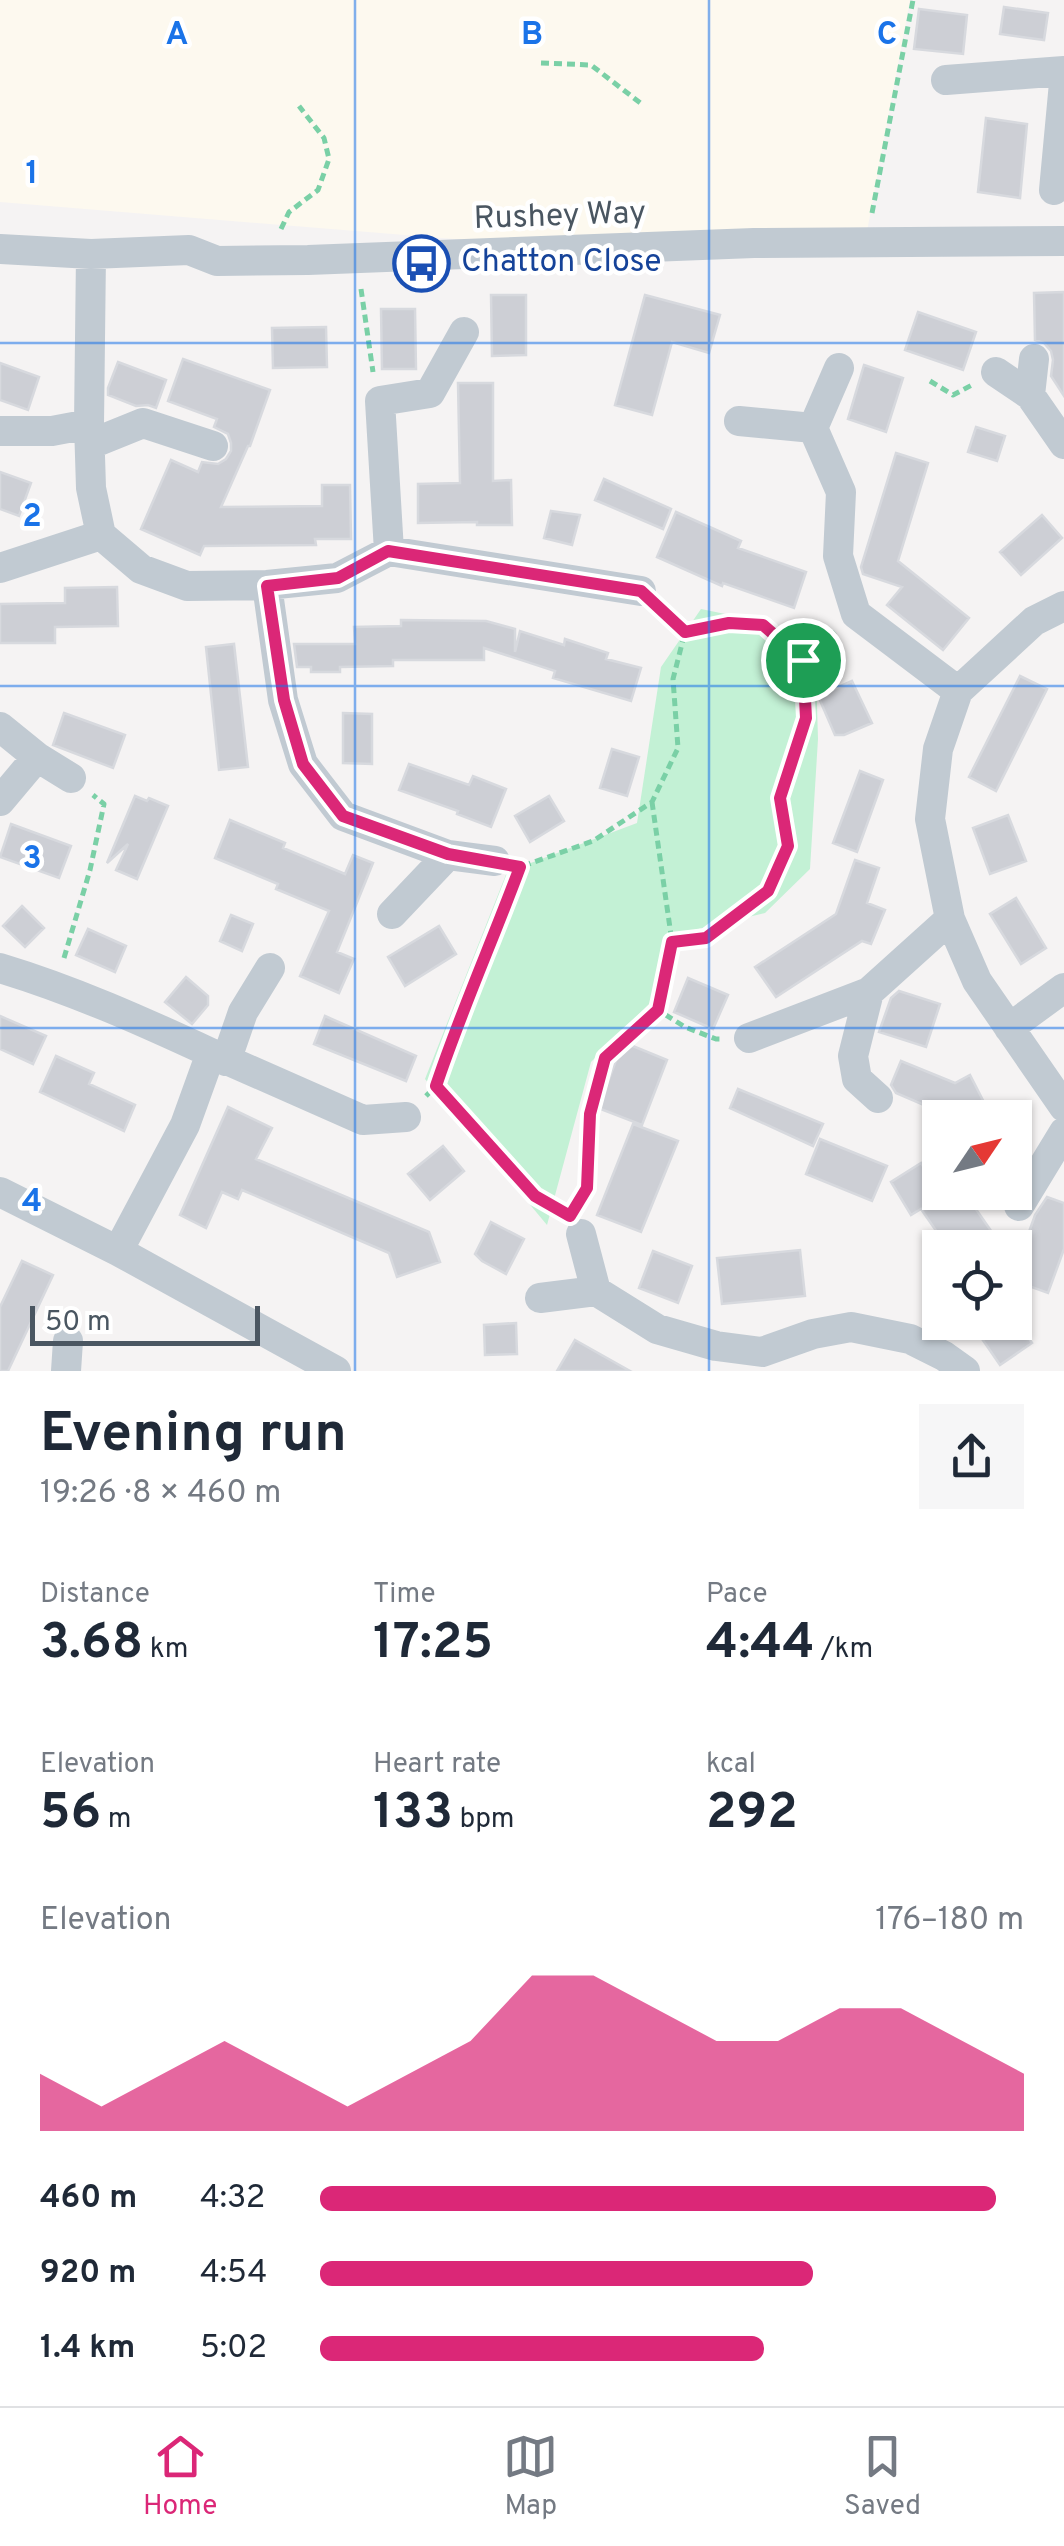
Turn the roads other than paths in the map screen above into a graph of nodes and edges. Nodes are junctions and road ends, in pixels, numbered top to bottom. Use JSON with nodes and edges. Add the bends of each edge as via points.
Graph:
{"nodes":[{"id":1,"x":1064,"y":70,"type":"edge"},
{"id":2,"x":946,"y":80,"type":"dead end"},
{"id":3,"x":1064,"y":83,"type":"edge"},
{"id":4,"x":1054,"y":190,"type":"dead end"},
{"id":5,"x":1064,"y":240,"type":"edge"},
{"id":6,"x":0,"y":249,"type":"edge"},
{"id":7,"x":91,"y":254,"type":"junction"},
{"id":8,"x":464,"y":332,"type":"dead end"},
{"id":9,"x":1034,"y":359,"type":"dead end"},
{"id":10,"x":839,"y":368,"type":"dead end"},
{"id":11,"x":996,"y":372,"type":"dead end"},
{"id":12,"x":1030,"y":395,"type":"junction"},
{"id":13,"x":740,"y":421,"type":"dead end"},
{"id":14,"x":813,"y":428,"type":"junction"},
{"id":15,"x":0,"y":431,"type":"edge"},
{"id":16,"x":90,"y":434,"type":"junction"},
{"id":17,"x":1064,"y":444,"type":"edge"},
{"id":18,"x":213,"y":446,"type":"dead end"},
{"id":19,"x":101,"y":535,"type":"junction"},
{"id":20,"x":388,"y":551,"type":"junction"},
{"id":21,"x":0,"y":568,"type":"edge"},
{"id":22,"x":267,"y":586,"type":"junction"},
{"id":23,"x":641,"y":591,"type":"road end"},
{"id":24,"x":1064,"y":606,"type":"edge"},
{"id":25,"x":958,"y":691,"type":"junction"},
{"id":26,"x":0,"y":728,"type":"edge"},
{"id":27,"x":37,"y":756,"type":"junction"},
{"id":28,"x":72,"y":778,"type":"road end"},
{"id":29,"x":0,"y":801,"type":"edge"},
{"id":30,"x":448,"y":854,"type":"junction"},
{"id":31,"x":508,"y":864,"type":"road end"},
{"id":32,"x":392,"y":914,"type":"dead end"},
{"id":33,"x":950,"y":920,"type":"junction"},
{"id":34,"x":0,"y":968,"type":"edge"},
{"id":35,"x":270,"y":968,"type":"dead end"},
{"id":36,"x":1064,"y":988,"type":"edge"},
{"id":37,"x":870,"y":992,"type":"junction"},
{"id":38,"x":1009,"y":1028,"type":"junction"},
{"id":39,"x":749,"y":1038,"type":"road end"},
{"id":40,"x":219,"y":1057,"type":"junction"},
{"id":41,"x":878,"y":1098,"type":"dead end"},
{"id":42,"x":1064,"y":1108,"type":"edge"},
{"id":43,"x":406,"y":1117,"type":"road end"},
{"id":44,"x":1064,"y":1132,"type":"edge"},
{"id":45,"x":1032,"y":1186,"type":"edge"},
{"id":46,"x":0,"y":1192,"type":"edge"},
{"id":47,"x":581,"y":1234,"type":"dead end"},
{"id":48,"x":118,"y":1250,"type":"junction"},
{"id":49,"x":596,"y":1291,"type":"junction"},
{"id":50,"x":540,"y":1298,"type":"dead end"},
{"id":51,"x":336,"y":1371,"type":"edge"},
{"id":52,"x":965,"y":1371,"type":"edge"}],
"edges":[{"from":1,"to":2,"type":"street"},
{"from":3,"to":4,"type":"street"},
{"from":5,"to":7,"type":"street","name":"Rushey Way","via":[[754,243],[308,260],[217,261],[189,250]]},
{"from":6,"to":7,"type":"street","name":"Rushey Way"},
{"from":7,"to":16,"type":"street"},
{"from":8,"to":20,"type":"street","via":[[430,393],[380,401]]},
{"from":9,"to":12,"type":"street"},
{"from":10,"to":14,"type":"street"},
{"from":11,"to":12,"type":"street"},
{"from":12,"to":17,"type":"street"},
{"from":13,"to":14,"type":"street"},
{"from":14,"to":25,"type":"street","via":[[841,492],[838,556],[856,614]]},
{"from":15,"to":16,"type":"street"},
{"from":16,"to":18,"type":"street","via":[[143,423]]},
{"from":16,"to":19,"type":"street"},
{"from":19,"to":21,"type":"street"},
{"from":19,"to":22,"type":"street","via":[[141,569],[188,586]]},
{"from":20,"to":22,"type":"street","via":[[338,578]]},
{"from":20,"to":23,"type":"street"},
{"from":22,"to":30,"type":"street","via":[[284,700],[303,764],[343,816]]},
{"from":24,"to":25,"type":"street","via":[[1034,620]]},
{"from":25,"to":33,"type":"street","via":[[938,749],[930,819]]},
{"from":26,"to":27,"type":"street"},
{"from":27,"to":28,"type":"street"},
{"from":27,"to":29,"type":"street"},
{"from":30,"to":31,"type":"street"},
{"from":30,"to":32,"type":"street"},
{"from":33,"to":37,"type":"street"},
{"from":33,"to":38,"type":"street","via":[[977,981]]},
{"from":34,"to":40,"type":"street","via":[[56,985]]},
{"from":35,"to":40,"type":"street"},
{"from":36,"to":38,"type":"street"},
{"from":37,"to":39,"type":"street"},
{"from":37,"to":41,"type":"street","via":[[853,1056],[857,1079]]},
{"from":38,"to":42,"type":"street"},
{"from":40,"to":43,"type":"street","via":[[365,1132]]},
{"from":40,"to":48,"type":"street"},
{"from":44,"to":45,"type":"street"},
{"from":46,"to":48,"type":"street"},
{"from":47,"to":49,"type":"street"},
{"from":48,"to":51,"type":"street"},
{"from":49,"to":50,"type":"street"},
{"from":49,"to":52,"type":"street","via":[[657,1329],[716,1346],[762,1352],[852,1327],[910,1339]]}]}
